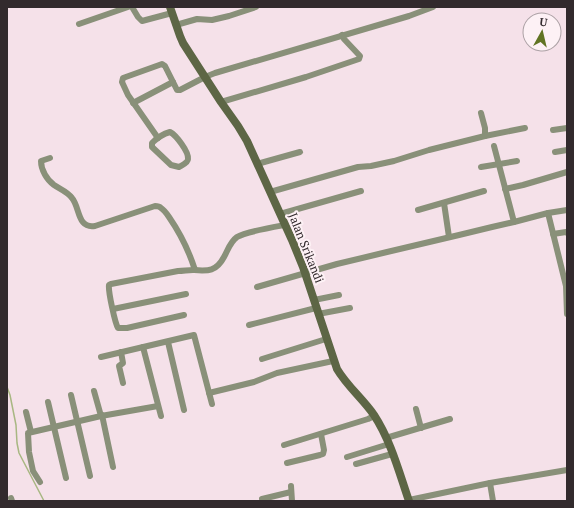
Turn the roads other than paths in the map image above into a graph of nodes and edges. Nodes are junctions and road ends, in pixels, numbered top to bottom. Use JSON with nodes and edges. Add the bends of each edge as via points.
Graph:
{"nodes":[{"id":1,"x":128,"y":7,"type":"edge"},
{"id":2,"x":132,"y":7,"type":"edge"},
{"id":3,"x":256,"y":7,"type":"edge"},
{"id":4,"x":432,"y":7,"type":"edge"},
{"id":5,"x":171,"y":10,"type":"edge"},
{"id":6,"x":78,"y":24,"type":"dead end"},
{"id":7,"x":176,"y":25,"type":"junction"},
{"id":8,"x":342,"y":35,"type":"junction"},
{"id":9,"x":205,"y":76,"type":"junction"},
{"id":10,"x":173,"y":82,"type":"junction"},
{"id":11,"x":221,"y":102,"type":"junction"},
{"id":12,"x":133,"y":103,"type":"junction"},
{"id":13,"x":482,"y":113,"type":"dead end"},
{"id":14,"x":525,"y":128,"type":"dead end"},
{"id":15,"x":567,"y":128,"type":"edge"},
{"id":16,"x":553,"y":130,"type":"dead end"},
{"id":17,"x":485,"y":136,"type":"junction"},
{"id":18,"x":158,"y":138,"type":"junction"},
{"id":19,"x":494,"y":146,"type":"dead end"},
{"id":20,"x":567,"y":150,"type":"edge"},
{"id":21,"x":300,"y":152,"type":"dead end"},
{"id":22,"x":555,"y":152,"type":"dead end"},
{"id":23,"x":50,"y":158,"type":"dead end"},
{"id":24,"x":517,"y":161,"type":"dead end"},
{"id":25,"x":257,"y":164,"type":"junction"},
{"id":26,"x":498,"y":164,"type":"junction"},
{"id":27,"x":481,"y":167,"type":"dead end"},
{"id":28,"x":567,"y":172,"type":"edge"},
{"id":29,"x":505,"y":189,"type":"junction"},
{"id":30,"x":361,"y":191,"type":"dead end"},
{"id":31,"x":484,"y":191,"type":"dead end"},
{"id":32,"x":270,"y":192,"type":"junction"},
{"id":33,"x":444,"y":203,"type":"junction"},
{"id":34,"x":418,"y":210,"type":"dead end"},
{"id":35,"x":567,"y":210,"type":"edge"},
{"id":36,"x":553,"y":212,"type":"junction"},
{"id":37,"x":280,"y":214,"type":"junction"},
{"id":38,"x":514,"y":222,"type":"junction"},
{"id":39,"x":285,"y":225,"type":"junction"},
{"id":40,"x":567,"y":233,"type":"edge"},
{"id":41,"x":553,"y":234,"type":"junction"},
{"id":42,"x":449,"y":238,"type":"junction"},
{"id":43,"x":195,"y":270,"type":"junction"},
{"id":44,"x":305,"y":274,"type":"junction"},
{"id":45,"x":257,"y":287,"type":"dead end"},
{"id":46,"x":186,"y":294,"type":"dead end"},
{"id":47,"x":338,"y":295,"type":"dead end"},
{"id":48,"x":567,"y":303,"type":"edge"},
{"id":49,"x":316,"y":307,"type":"junction"},
{"id":50,"x":350,"y":308,"type":"dead end"},
{"id":51,"x":113,"y":309,"type":"junction"},
{"id":52,"x":567,"y":314,"type":"edge"},
{"id":53,"x":184,"y":315,"type":"dead end"},
{"id":54,"x":249,"y":325,"type":"dead end"},
{"id":55,"x":326,"y":339,"type":"junction"},
{"id":56,"x":168,"y":342,"type":"junction"},
{"id":57,"x":143,"y":347,"type":"junction"},
{"id":58,"x":121,"y":352,"type":"junction"},
{"id":59,"x":101,"y":357,"type":"dead end"},
{"id":60,"x":262,"y":359,"type":"dead end"},
{"id":61,"x":333,"y":361,"type":"junction"},
{"id":62,"x":123,"y":383,"type":"dead end"},
{"id":63,"x":94,"y":391,"type":"dead end"},
{"id":64,"x":209,"y":394,"type":"junction"},
{"id":65,"x":71,"y":395,"type":"dead end"},
{"id":66,"x":48,"y":402,"type":"dead end"},
{"id":67,"x":212,"y":404,"type":"dead end"},
{"id":68,"x":158,"y":406,"type":"junction"},
{"id":69,"x":416,"y":409,"type":"dead end"},
{"id":70,"x":184,"y":410,"type":"dead end"},
{"id":71,"x":26,"y":412,"type":"dead end"},
{"id":72,"x":102,"y":416,"type":"junction"},
{"id":73,"x":161,"y":416,"type":"dead end"},
{"id":74,"x":374,"y":416,"type":"junction"},
{"id":75,"x":450,"y":419,"type":"dead end"},
{"id":76,"x":77,"y":421,"type":"junction"},
{"id":77,"x":54,"y":427,"type":"junction"},
{"id":78,"x":421,"y":428,"type":"junction"},
{"id":79,"x":31,"y":432,"type":"junction"},
{"id":80,"x":321,"y":434,"type":"junction"},
{"id":81,"x":388,"y":441,"type":"junction"},
{"id":82,"x":284,"y":445,"type":"dead end"},
{"id":83,"x":392,"y":454,"type":"junction"},
{"id":84,"x":347,"y":457,"type":"dead end"},
{"id":85,"x":287,"y":463,"type":"dead end"},
{"id":86,"x":356,"y":464,"type":"dead end"},
{"id":87,"x":113,"y":467,"type":"dead end"},
{"id":88,"x":567,"y":470,"type":"edge"},
{"id":89,"x":90,"y":476,"type":"dead end"},
{"id":90,"x":66,"y":478,"type":"dead end"},
{"id":91,"x":40,"y":482,"type":"dead end"},
{"id":92,"x":490,"y":482,"type":"junction"},
{"id":93,"x":262,"y":499,"type":"dead end"},
{"id":94,"x":409,"y":500,"type":"edge"},
{"id":95,"x":292,"y":501,"type":"edge"},
{"id":96,"x":493,"y":501,"type":"edge"}],
"edges":[{"from":1,"to":6,"type":"street"},
{"from":2,"to":5,"type":"street","via":[[142,21]]},
{"from":3,"to":7,"type":"street","via":[[212,20],[197,19]]},
{"from":4,"to":8,"type":"street","via":[[410,16]]},
{"from":5,"to":7,"type":"street","name":"Jalan Srikandi"},
{"from":7,"to":9,"type":"street","name":"Jalan Srikandi"},
{"from":8,"to":9,"type":"street"},
{"from":8,"to":11,"type":"street","via":[[360,56],[359,59]]},
{"from":9,"to":10,"type":"street","via":[[180,90],[177,90]]},
{"from":9,"to":11,"type":"street","name":"Jalan Srikandi"},
{"from":10,"to":12,"type":"street"},
{"from":10,"to":12,"type":"street","via":[[162,64],[123,78],[124,89]]},
{"from":11,"to":25,"type":"street","name":"Jalan Srikandi","via":[[242,133]]},
{"from":12,"to":18,"type":"street"},
{"from":13,"to":17,"type":"street"},
{"from":14,"to":17,"type":"street"},
{"from":15,"to":16,"type":"street"},
{"from":17,"to":32,"type":"street","via":[[394,161],[358,167]]},
{"from":18,"to":18,"type":"street","via":[[172,133],[188,155],[187,162],[179,167],[171,165],[152,147],[152,143]]},
{"from":19,"to":26,"type":"street"},
{"from":20,"to":22,"type":"street"},
{"from":21,"to":25,"type":"street"},
{"from":23,"to":43,"type":"street","via":[[41,162],[43,170],[53,185],[72,197],[86,226],[95,226],[158,206],[179,232]]},
{"from":24,"to":26,"type":"street"},
{"from":25,"to":32,"type":"street","name":"Jalan Srikandi"},
{"from":26,"to":27,"type":"street"},
{"from":26,"to":29,"type":"street"},
{"from":28,"to":29,"type":"street"},
{"from":29,"to":38,"type":"street"},
{"from":30,"to":37,"type":"street"},
{"from":31,"to":33,"type":"street"},
{"from":32,"to":37,"type":"street","name":"Jalan Srikandi"},
{"from":33,"to":34,"type":"street"},
{"from":33,"to":42,"type":"street"},
{"from":35,"to":36,"type":"street"},
{"from":36,"to":38,"type":"street"},
{"from":36,"to":41,"type":"street"},
{"from":37,"to":39,"type":"street","name":"Jalan Srikandi"},
{"from":38,"to":42,"type":"street"},
{"from":39,"to":43,"type":"street","via":[[241,235],[228,248],[216,268]]},
{"from":39,"to":44,"type":"street","name":"Jalan Srikandi"},
{"from":40,"to":41,"type":"street"},
{"from":41,"to":48,"type":"street","via":[[566,286]]},
{"from":42,"to":44,"type":"street"},
{"from":43,"to":51,"type":"street","via":[[111,284],[108,289]]},
{"from":44,"to":45,"type":"street"},
{"from":44,"to":49,"type":"street","name":"Jalan Srikandi"},
{"from":46,"to":51,"type":"street"},
{"from":47,"to":49,"type":"street"},
{"from":48,"to":52,"type":"street"},
{"from":49,"to":50,"type":"street"},
{"from":49,"to":54,"type":"street"},
{"from":49,"to":55,"type":"street","name":"Jalan Srikandi"},
{"from":51,"to":53,"type":"street","via":[[118,328]]},
{"from":55,"to":60,"type":"street"},
{"from":55,"to":61,"type":"street","name":"Jalan Srikandi"},
{"from":56,"to":57,"type":"street"},
{"from":56,"to":64,"type":"street","via":[[194,336]]},
{"from":56,"to":70,"type":"street"},
{"from":57,"to":58,"type":"street"},
{"from":57,"to":68,"type":"street"},
{"from":58,"to":59,"type":"street"},
{"from":58,"to":62,"type":"street","via":[[124,363],[120,366]]},
{"from":61,"to":64,"type":"street","via":[[277,373]]},
{"from":61,"to":74,"type":"street","name":"Jalan Srikandi","via":[[339,373]]},
{"from":63,"to":72,"type":"street"},
{"from":64,"to":67,"type":"street"},
{"from":65,"to":76,"type":"street"},
{"from":66,"to":77,"type":"street"},
{"from":68,"to":72,"type":"street"},
{"from":68,"to":73,"type":"street"},
{"from":69,"to":78,"type":"street"},
{"from":71,"to":79,"type":"street"},
{"from":72,"to":76,"type":"street"},
{"from":72,"to":87,"type":"street"},
{"from":74,"to":80,"type":"street"},
{"from":74,"to":81,"type":"street","name":"Jalan Srikandi"},
{"from":75,"to":78,"type":"street"},
{"from":76,"to":77,"type":"street"},
{"from":76,"to":89,"type":"street"},
{"from":77,"to":79,"type":"street"},
{"from":77,"to":90,"type":"street"},
{"from":78,"to":81,"type":"street"},
{"from":79,"to":91,"type":"street","via":[[28,433],[29,452],[33,471]]},
{"from":80,"to":82,"type":"street"},
{"from":80,"to":85,"type":"street","via":[[323,454]]},
{"from":81,"to":83,"type":"street","name":"Jalan Srikandi"},
{"from":81,"to":84,"type":"street"},
{"from":83,"to":86,"type":"street"},
{"from":83,"to":94,"type":"street","name":"Jalan Srikandi"},
{"from":88,"to":92,"type":"street"},
{"from":92,"to":94,"type":"street"},
{"from":92,"to":96,"type":"street"},
{"from":93,"to":95,"type":"street","via":[[291,489]]}]}
